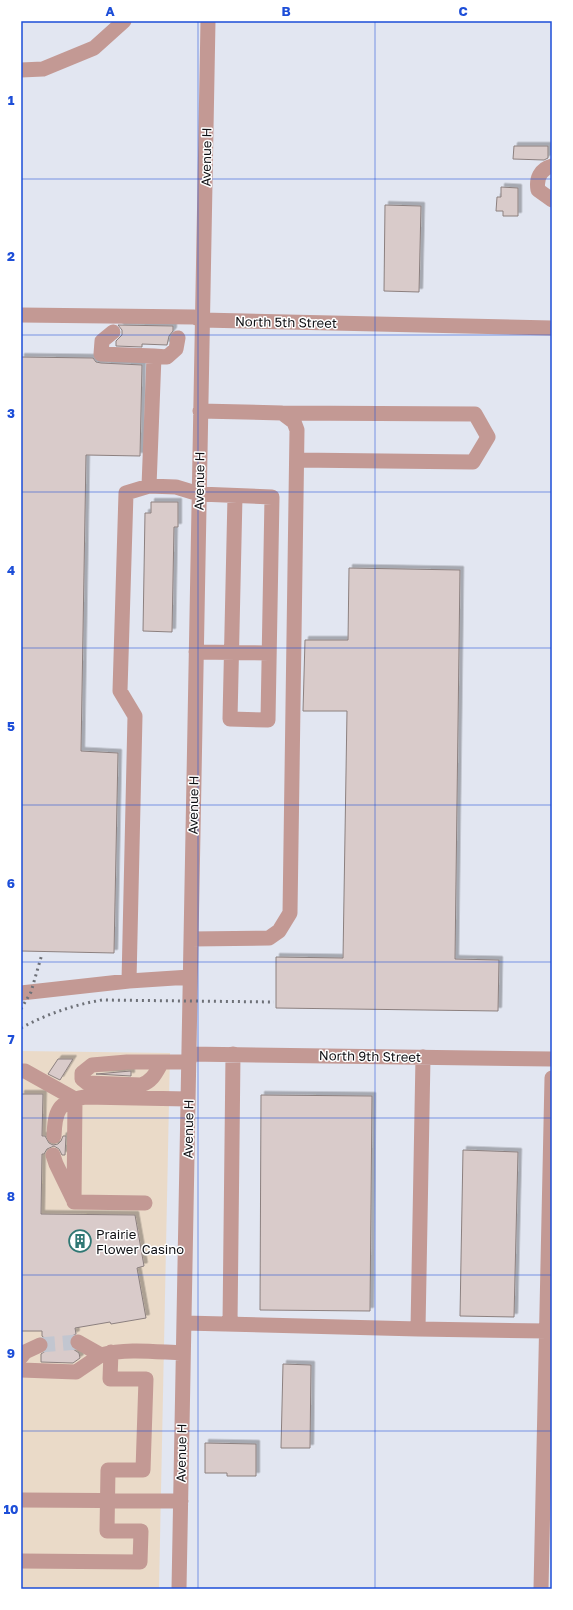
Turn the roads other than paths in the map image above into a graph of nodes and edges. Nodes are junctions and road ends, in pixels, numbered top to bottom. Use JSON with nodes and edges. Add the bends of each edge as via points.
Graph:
{"nodes":[{"id":1,"x":124,"y":21,"type":"edge"},
{"id":2,"x":208,"y":21,"type":"edge"},
{"id":3,"x":21,"y":70,"type":"edge"},
{"id":4,"x":552,"y":166,"type":"edge"},
{"id":5,"x":552,"y":200,"type":"edge"},
{"id":6,"x":21,"y":315,"type":"edge"},
{"id":7,"x":202,"y":320,"type":"junction"},
{"id":8,"x":552,"y":328,"type":"edge"},
{"id":9,"x":113,"y":332,"type":"dead end"},
{"id":10,"x":178,"y":338,"type":"dead end"},
{"id":11,"x":154,"y":356,"type":"junction"},
{"id":12,"x":200,"y":412,"type":"junction"},
{"id":13,"x":282,"y":413,"type":"junction"},
{"id":14,"x":297,"y":460,"type":"junction"},
{"id":15,"x":149,"y":486,"type":"junction"},
{"id":16,"x":199,"y":494,"type":"junction"},
{"id":17,"x":235,"y":496,"type":"junction"},
{"id":18,"x":196,"y":652,"type":"junction"},
{"id":19,"x":232,"y":653,"type":"junction"},
{"id":20,"x":269,"y":653,"type":"junction"},
{"id":21,"x":191,"y":940,"type":"junction"},
{"id":22,"x":190,"y":977,"type":"junction"},
{"id":23,"x":129,"y":981,"type":"junction"},
{"id":24,"x":21,"y":993,"type":"edge"},
{"id":25,"x":233,"y":1054,"type":"junction"},
{"id":26,"x":422,"y":1057,"type":"junction"},
{"id":27,"x":189,"y":1058,"type":"junction"},
{"id":28,"x":552,"y":1058,"type":"edge"},
{"id":29,"x":162,"y":1062,"type":"dead end"},
{"id":30,"x":21,"y":1071,"type":"edge"},
{"id":31,"x":552,"y":1078,"type":"edge"},
{"id":32,"x":75,"y":1099,"type":"junction"},
{"id":33,"x":188,"y":1099,"type":"junction"},
{"id":34,"x":54,"y":1136,"type":"dead end"},
{"id":35,"x":54,"y":1154,"type":"dead end"},
{"id":36,"x":74,"y":1202,"type":"junction"},
{"id":37,"x":145,"y":1203,"type":"dead end"},
{"id":38,"x":184,"y":1323,"type":"junction"},
{"id":39,"x":230,"y":1324,"type":"junction"},
{"id":40,"x":418,"y":1329,"type":"junction"},
{"id":41,"x":547,"y":1331,"type":"junction"},
{"id":42,"x":78,"y":1342,"type":"tunnel mouth"},
{"id":43,"x":40,"y":1345,"type":"tunnel mouth"},
{"id":44,"x":106,"y":1353,"type":"junction"},
{"id":45,"x":183,"y":1353,"type":"junction"},
{"id":46,"x":21,"y":1357,"type":"edge"},
{"id":47,"x":21,"y":1370,"type":"edge"},
{"id":48,"x":21,"y":1500,"type":"edge"},
{"id":49,"x":109,"y":1501,"type":"junction"},
{"id":50,"x":181,"y":1501,"type":"junction"},
{"id":51,"x":21,"y":1561,"type":"edge"},
{"id":52,"x":179,"y":1589,"type":"edge"},
{"id":53,"x":541,"y":1589,"type":"edge"}],
"edges":[{"from":1,"to":3,"type":"street","via":[[94,48],[43,69]]},
{"from":2,"to":7,"type":"street","name":"Avenue H"},
{"from":4,"to":5,"type":"street","via":[[539,174],[537,183],[538,190]]},
{"from":6,"to":7,"type":"street","name":"North 5th Street","via":[[194,317]]},
{"from":7,"to":8,"type":"street","name":"North 5th Street"},
{"from":7,"to":12,"type":"street","name":"Avenue H"},
{"from":9,"to":11,"type":"street","via":[[102,341],[101,354]]},
{"from":10,"to":11,"type":"street","via":[[176,349],[167,357]]},
{"from":11,"to":15,"type":"street"},
{"from":12,"to":13,"type":"street"},
{"from":12,"to":16,"type":"street","name":"Avenue H"},
{"from":13,"to":14,"type":"street","via":[[294,422],[297,430]]},
{"from":13,"to":14,"type":"street","via":[[475,414],[488,437],[473,462]]},
{"from":14,"to":21,"type":"street","via":[[290,913],[279,931],[269,938]]},
{"from":15,"to":16,"type":"street","via":[[176,487]]},
{"from":15,"to":23,"type":"street","via":[[126,493],[120,691],[135,716]]},
{"from":16,"to":17,"type":"street"},
{"from":16,"to":18,"type":"street","name":"Avenue H"},
{"from":17,"to":19,"type":"street"},
{"from":17,"to":20,"type":"street","via":[[272,497]]},
{"from":18,"to":19,"type":"street"},
{"from":18,"to":21,"type":"street","name":"Avenue H"},
{"from":19,"to":20,"type":"street"},
{"from":19,"to":20,"type":"street","via":[[230,719],[268,720]]},
{"from":21,"to":22,"type":"street","name":"Avenue H"},
{"from":22,"to":23,"type":"street"},
{"from":22,"to":27,"type":"street","name":"Avenue H"},
{"from":23,"to":24,"type":"street"},
{"from":25,"to":26,"type":"street","name":"North 9th Street"},
{"from":25,"to":27,"type":"street","name":"North 9th Street"},
{"from":25,"to":39,"type":"street"},
{"from":26,"to":28,"type":"street","name":"North 9th Street"},
{"from":26,"to":40,"type":"street"},
{"from":27,"to":29,"type":"street","name":"North 9th Street"},
{"from":27,"to":33,"type":"street","name":"Avenue H"},
{"from":30,"to":32,"type":"street"},
{"from":31,"to":41,"type":"street"},
{"from":32,"to":33,"type":"street"},
{"from":32,"to":34,"type":"street","via":[[64,1103],[58,1109]]},
{"from":32,"to":36,"type":"street"},
{"from":33,"to":38,"type":"street","name":"Avenue H"},
{"from":35,"to":36,"type":"street"},
{"from":36,"to":37,"type":"street"},
{"from":38,"to":39,"type":"street"},
{"from":38,"to":45,"type":"street","name":"Avenue H"},
{"from":39,"to":40,"type":"street"},
{"from":40,"to":41,"type":"street"},
{"from":41,"to":53,"type":"street"},
{"from":42,"to":44,"type":"street"},
{"from":43,"to":46,"type":"street","via":[[25,1352]]},
{"from":44,"to":45,"type":"street"},
{"from":44,"to":47,"type":"street","via":[[76,1372]]},
{"from":44,"to":49,"type":"street","via":[[110,1379],[146,1379],[143,1470],[108,1470]]},
{"from":45,"to":50,"type":"street","name":"Avenue H"},
{"from":48,"to":49,"type":"street"},
{"from":49,"to":50,"type":"street"},
{"from":49,"to":51,"type":"street","via":[[107,1531],[141,1531],[140,1562]]},
{"from":50,"to":52,"type":"street","name":"Avenue H"}]}
